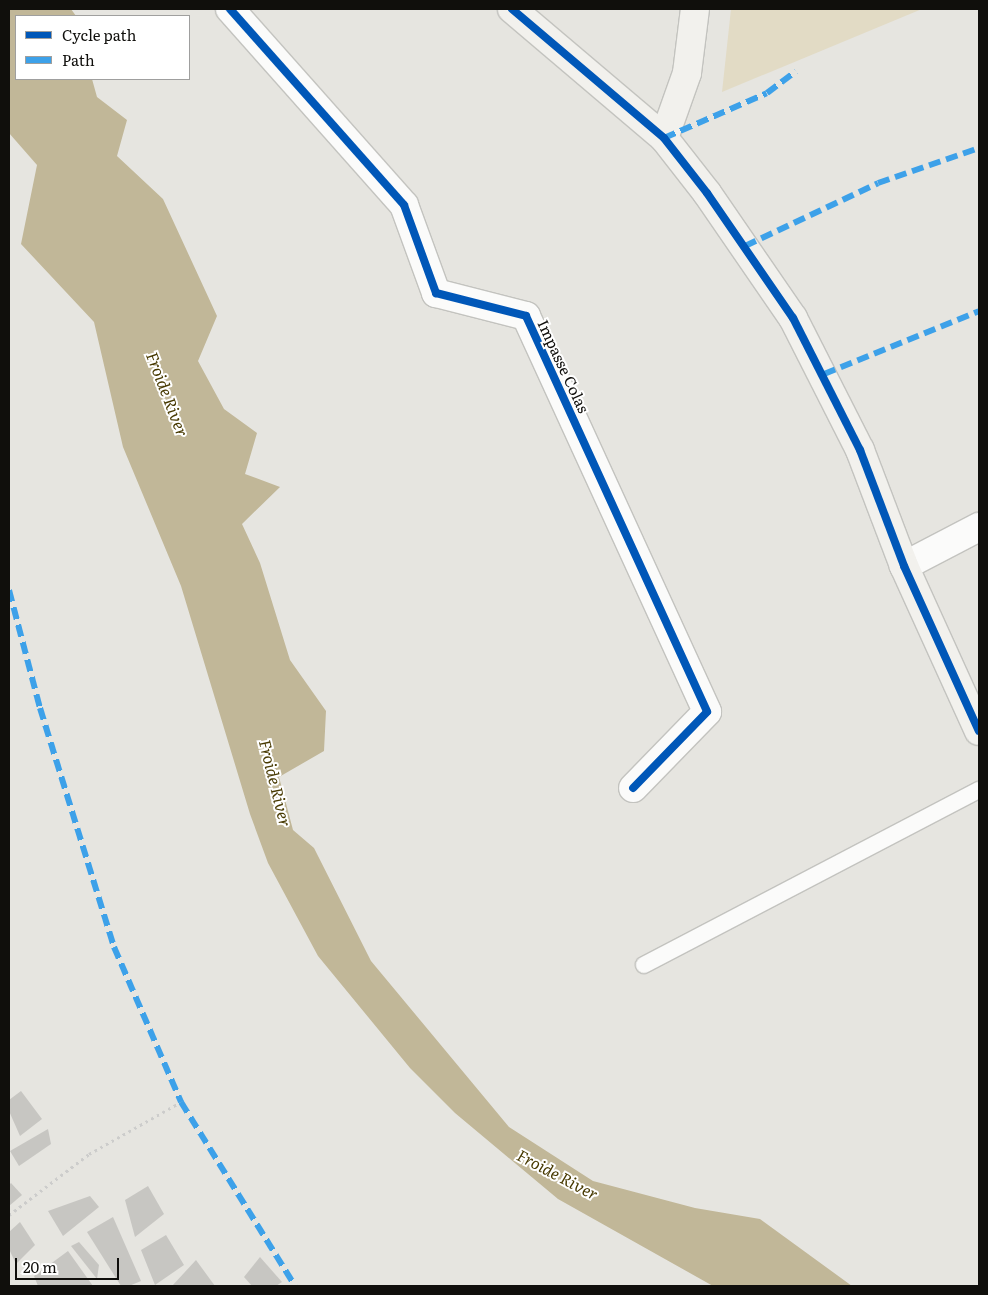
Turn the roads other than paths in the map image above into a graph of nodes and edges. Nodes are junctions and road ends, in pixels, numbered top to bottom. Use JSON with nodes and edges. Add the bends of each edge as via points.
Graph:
{"nodes":[{"id":1,"x":230,"y":9,"type":"edge"},
{"id":2,"x":512,"y":9,"type":"edge"},
{"id":3,"x":694,"y":9,"type":"edge"},
{"id":4,"x":664,"y":138,"type":"junction"},
{"id":5,"x":979,"y":527,"type":"edge"},
{"id":6,"x":904,"y":566,"type":"junction"},
{"id":7,"x":979,"y":731,"type":"edge"},
{"id":8,"x":633,"y":788,"type":"dead end"},
{"id":9,"x":979,"y":790,"type":"edge"},
{"id":10,"x":644,"y":965,"type":"dead end"}],
"edges":[{"from":1,"to":8,"type":"street","name":"Impasse Colas","via":[[404,205],[436,293],[526,316],[707,712]]},
{"from":2,"to":4,"type":"street"},
{"from":3,"to":4,"type":"street","via":[[687,73]]},
{"from":4,"to":6,"type":"street","via":[[718,208],[798,326],[860,450]]},
{"from":5,"to":6,"type":"street"},
{"from":6,"to":7,"type":"street"},
{"from":9,"to":10,"type":"lane"}]}
